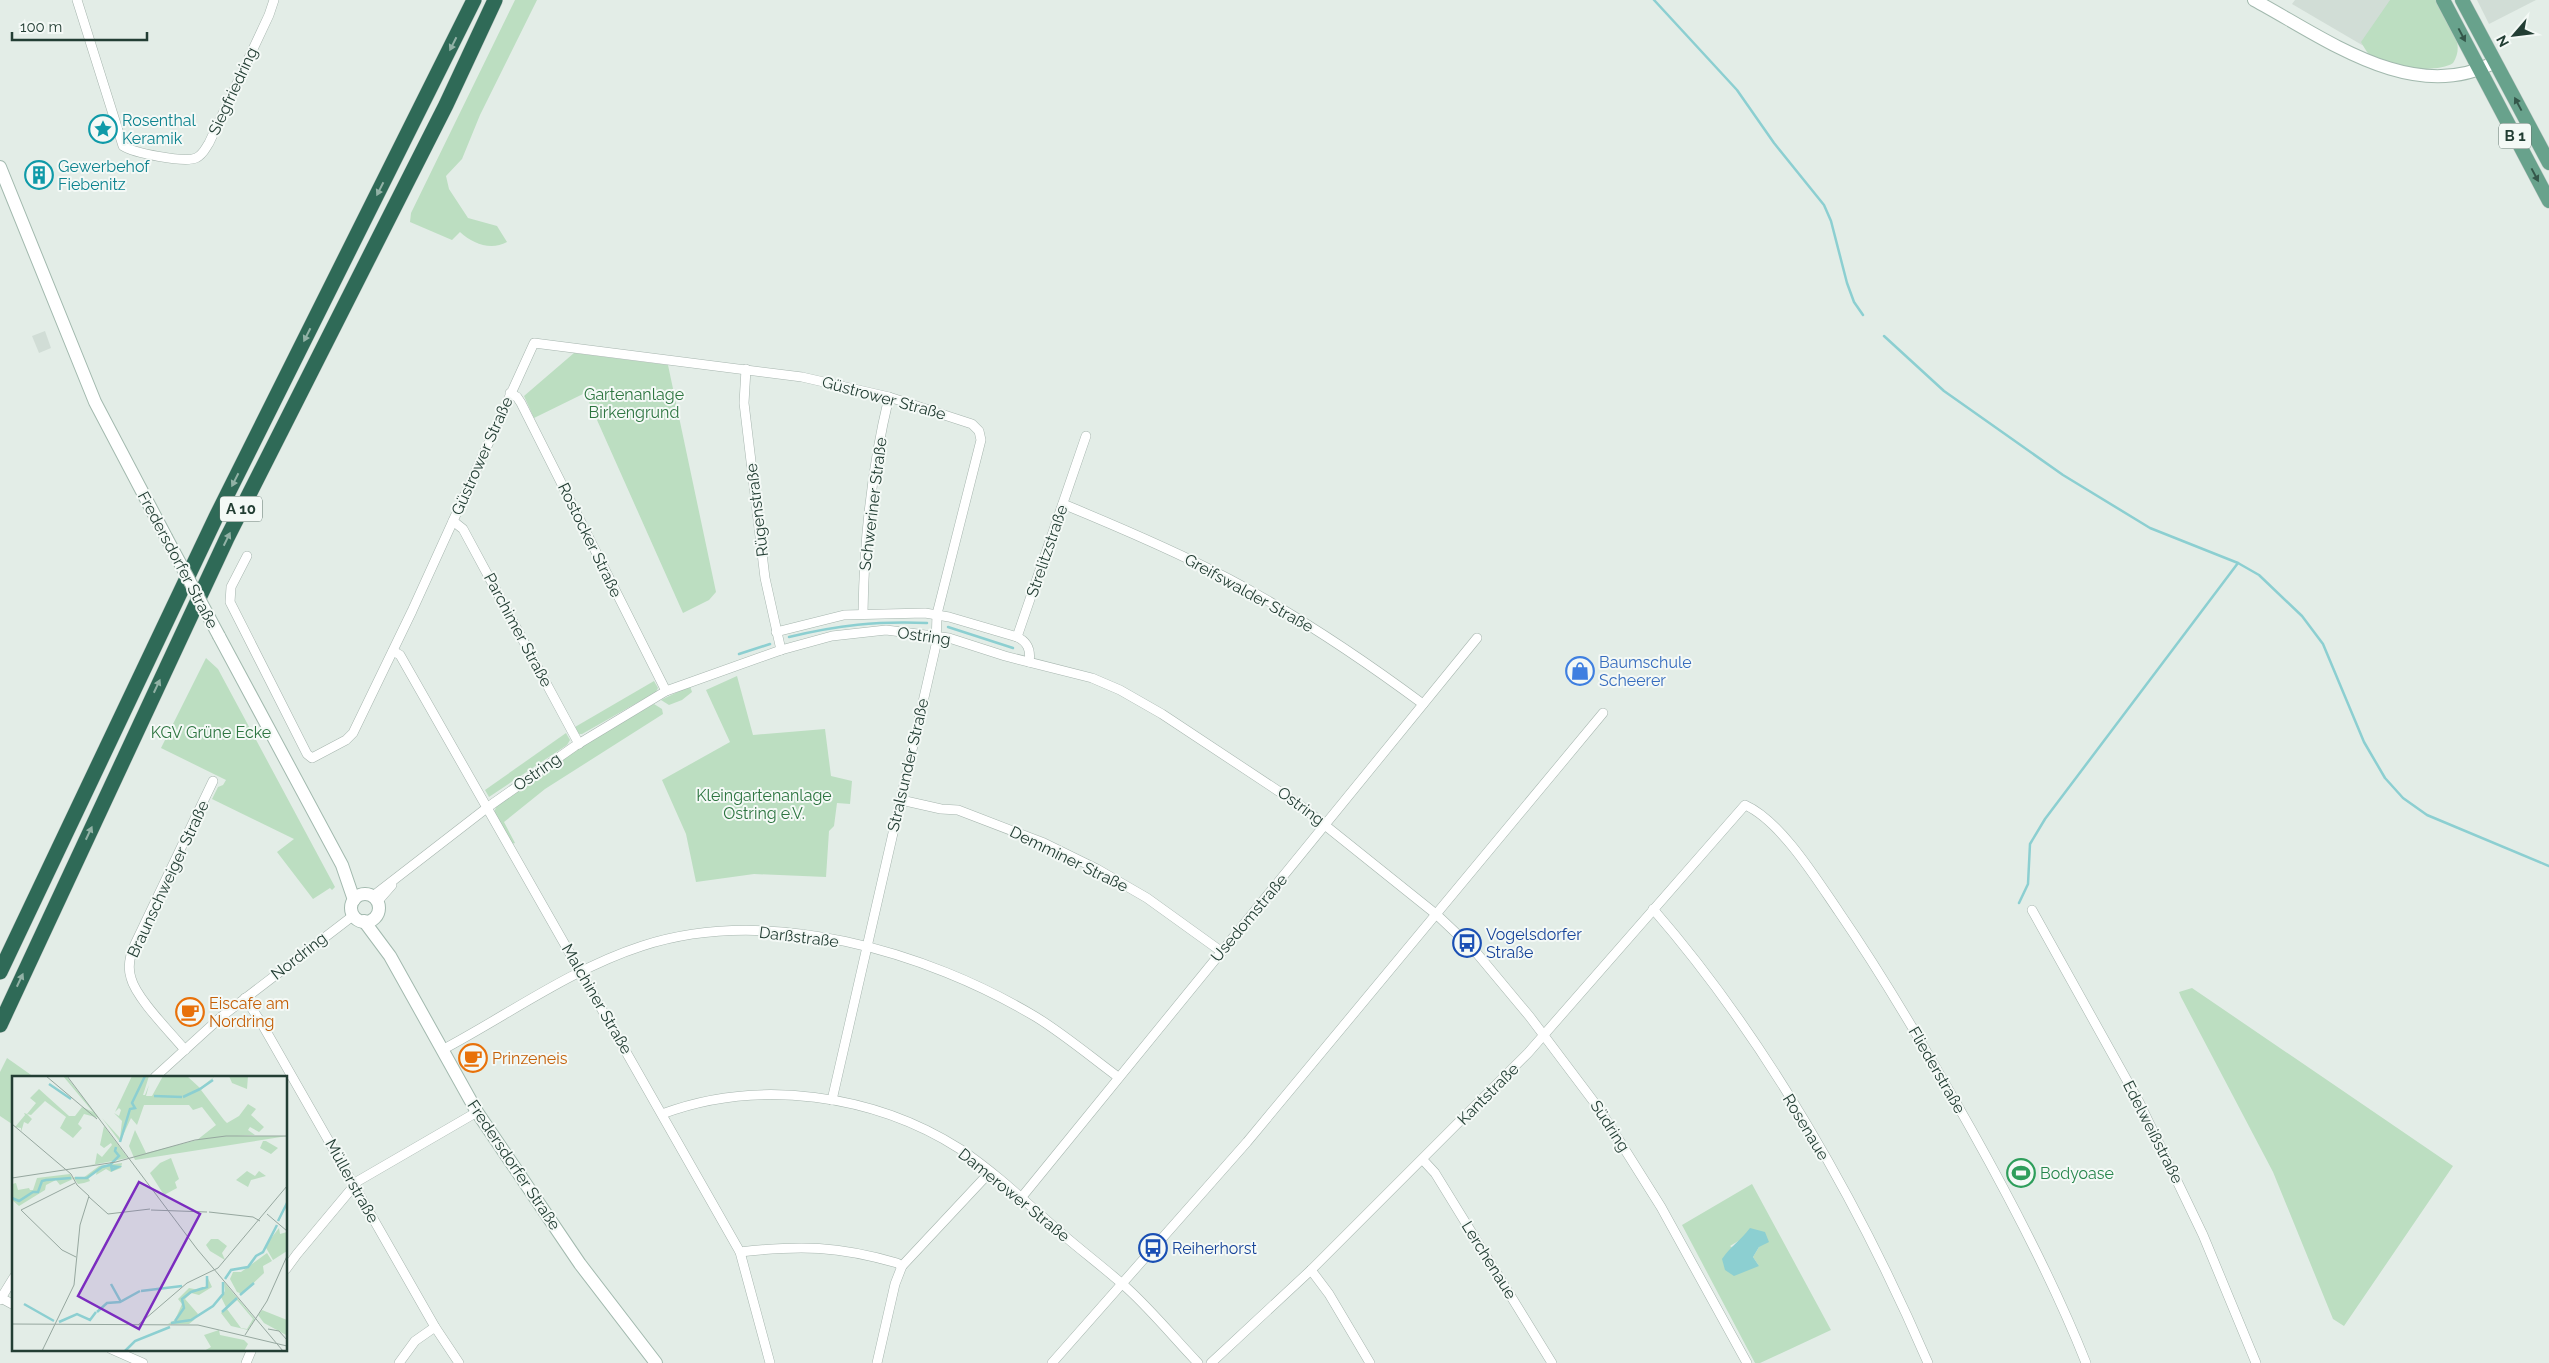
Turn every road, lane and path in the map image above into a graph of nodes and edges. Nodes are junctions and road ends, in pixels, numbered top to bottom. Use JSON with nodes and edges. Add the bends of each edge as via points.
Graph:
{"nodes":[{"id":1,"x":78,"y":0,"type":"edge"},
{"id":2,"x":474,"y":0,"type":"edge"},
{"id":3,"x":496,"y":0,"type":"edge"},
{"id":4,"x":2254,"y":0,"type":"edge"},
{"id":5,"x":2443,"y":0,"type":"edge"},
{"id":6,"x":2462,"y":0,"type":"edge"},
{"id":7,"x":271,"y":1,"type":"edge"},
{"id":8,"x":2495,"y":62,"type":"junction"},
{"id":9,"x":2480,"y":70,"type":"junction"},
{"id":10,"x":2549,"y":163,"type":"edge"},
{"id":11,"x":0,"y":167,"type":"edge"},
{"id":12,"x":2549,"y":201,"type":"edge"},
{"id":13,"x":746,"y":369,"type":"junction"},
{"id":14,"x":510,"y":393,"type":"junction"},
{"id":15,"x":889,"y":397,"type":"junction"},
{"id":16,"x":979,"y":431,"type":"joint"},
{"id":17,"x":1086,"y":436,"type":"dead end"},
{"id":18,"x":1063,"y":504,"type":"junction"},
{"id":19,"x":453,"y":521,"type":"junction"},
{"id":20,"x":247,"y":556,"type":"dead end"},
{"id":21,"x":863,"y":613,"type":"junction"},
{"id":22,"x":937,"y":614,"type":"junction"},
{"id":23,"x":776,"y":632,"type":"junction"},
{"id":24,"x":936,"y":635,"type":"junction"},
{"id":25,"x":1017,"y":637,"type":"junction"},
{"id":26,"x":1477,"y":638,"type":"dead end"},
{"id":27,"x":781,"y":650,"type":"junction"},
{"id":28,"x":393,"y":651,"type":"junction"},
{"id":29,"x":1029,"y":662,"type":"junction"},
{"id":30,"x":666,"y":691,"type":"junction"},
{"id":31,"x":1423,"y":704,"type":"junction"},
{"id":32,"x":1604,"y":713,"type":"dead end"},
{"id":33,"x":579,"y":744,"type":"junction"},
{"id":34,"x":213,"y":781,"type":"dead end"},
{"id":35,"x":901,"y":800,"type":"junction"},
{"id":36,"x":1746,"y":805,"type":"joint"},
{"id":37,"x":488,"y":807,"type":"junction"},
{"id":38,"x":1326,"y":824,"type":"junction"},
{"id":39,"x":367,"y":898,"type":"junction"},
{"id":40,"x":1653,"y":909,"type":"junction"},
{"id":41,"x":2032,"y":910,"type":"dead end"},
{"id":42,"x":1437,"y":915,"type":"junction"},
{"id":43,"x":364,"y":918,"type":"junction"},
{"id":44,"x":866,"y":947,"type":"junction"},
{"id":45,"x":1222,"y":952,"type":"junction"},
{"id":46,"x":581,"y":971,"type":"junction"},
{"id":47,"x":0,"y":972,"type":"edge"},
{"id":48,"x":245,"y":998,"type":"junction"},
{"id":49,"x":0,"y":1025,"type":"edge"},
{"id":50,"x":1544,"y":1036,"type":"junction"},
{"id":51,"x":185,"y":1050,"type":"junction"},
{"id":52,"x":442,"y":1050,"type":"junction"},
{"id":53,"x":156,"y":1076,"type":"edge"},
{"id":54,"x":1118,"y":1078,"type":"junction"},
{"id":55,"x":832,"y":1100,"type":"junction"},
{"id":56,"x":477,"y":1112,"type":"junction"},
{"id":57,"x":662,"y":1114,"type":"junction"},
{"id":58,"x":1423,"y":1160,"type":"junction"},
{"id":59,"x":990,"y":1172,"type":"junction"},
{"id":60,"x":354,"y":1185,"type":"junction"},
{"id":61,"x":1021,"y":1198,"type":"junction"},
{"id":62,"x":740,"y":1252,"type":"junction"},
{"id":63,"x":289,"y":1257,"type":"edge"},
{"id":64,"x":902,"y":1266,"type":"junction"},
{"id":65,"x":1311,"y":1270,"type":"junction"},
{"id":66,"x":12,"y":1280,"type":"edge"},
{"id":67,"x":1122,"y":1284,"type":"junction"},
{"id":68,"x":0,"y":1299,"type":"edge"},
{"id":69,"x":12,"y":1304,"type":"edge"},
{"id":70,"x":435,"y":1327,"type":"junction"},
{"id":71,"x":113,"y":1350,"type":"edge"},
{"id":72,"x":252,"y":1350,"type":"edge"},
{"id":73,"x":143,"y":1363,"type":"edge"},
{"id":74,"x":246,"y":1363,"type":"edge"},
{"id":75,"x":399,"y":1363,"type":"edge"},
{"id":76,"x":459,"y":1363,"type":"edge"},
{"id":77,"x":656,"y":1363,"type":"edge"},
{"id":78,"x":770,"y":1363,"type":"edge"},
{"id":79,"x":877,"y":1363,"type":"edge"},
{"id":80,"x":1052,"y":1363,"type":"edge"},
{"id":81,"x":1198,"y":1363,"type":"edge"},
{"id":82,"x":1212,"y":1363,"type":"edge"},
{"id":83,"x":1370,"y":1363,"type":"edge"},
{"id":84,"x":1552,"y":1363,"type":"edge"},
{"id":85,"x":1747,"y":1363,"type":"edge"},
{"id":86,"x":1928,"y":1363,"type":"edge"},
{"id":87,"x":2086,"y":1363,"type":"edge"},
{"id":88,"x":2256,"y":1363,"type":"edge"}],
"edges":[{"from":1,"to":7,"type":"street","name":"Siegfriedring","via":[[123,146],[140,154],[190,160],[202,155],[209,143],[269,15]]},
{"from":2,"to":47,"type":"highway","number":"A 10","one_way":true,"via":[[217,515]]},
{"from":49,"to":3,"type":"highway","number":"A 10","one_way":true,"via":[[227,538]]},
{"from":4,"to":9,"type":"street","via":[[2370,62],[2403,73],[2423,77]]},
{"from":5,"to":9,"type":"main road","number":"B 1","one_way":true},
{"from":6,"to":8,"type":"main road","number":"B 1"},
{"from":8,"to":9,"type":"street"},
{"from":10,"to":8,"type":"main road","number":"B 1","one_way":true},
{"from":9,"to":12,"type":"main road","number":"B 1","one_way":true},
{"from":11,"to":39,"type":"street","name":"Fredersdorfer Straße","bridge":true,"via":[[95,402],[342,865]]},
{"from":13,"to":14,"type":"street","name":"Güstrower Straße","via":[[538,341],[532,345]]},
{"from":13,"to":15,"type":"street","name":"Güstrower Straße","via":[[808,378]]},
{"from":13,"to":23,"type":"street","name":"Rügenstraße","via":[[746,418],[765,578]]},
{"from":14,"to":19,"type":"street","name":"Güstrower Straße"},
{"from":14,"to":30,"type":"street","name":"Rostocker Straße","via":[[521,403]]},
{"from":15,"to":16,"type":"street","name":"Güstrower Straße","via":[[972,424]]},
{"from":15,"to":21,"type":"street","name":"Schweriner Straße","via":[[867,537]]},
{"from":16,"to":22,"type":"street","name":"Stralsunder Straße","via":[[981,440]]},
{"from":17,"to":18,"type":"street","name":"Strelitzstraße"},
{"from":18,"to":25,"type":"street","name":"Strelitzstraße"},
{"from":18,"to":31,"type":"street","name":"Greifswalder Straße","via":[[1127,530],[1229,579],[1314,629]]},
{"from":19,"to":28,"type":"street","name":"Güstrower Straße"},
{"from":19,"to":33,"type":"street","name":"Parchimer Straße","via":[[463,529]]},
{"from":20,"to":28,"type":"street","name":"Güstrower Straße","via":[[231,587],[230,602],[307,754],[312,758],[354,733]]},
{"from":21,"to":22,"type":"street","name":"Ostring"},
{"from":21,"to":23,"type":"street","name":"Ostring"},
{"from":22,"to":24,"type":"street","name":"Stralsunder Straße"},
{"from":22,"to":25,"type":"street","name":"Ostring"},
{"from":23,"to":27,"type":"street","name":"Rügenstraße"},
{"from":24,"to":27,"type":"street","name":"Ostring","via":[[877,631],[832,636]]},
{"from":24,"to":29,"type":"street","name":"Ostring"},
{"from":24,"to":35,"type":"street","name":"Stralsunder Straße"},
{"from":25,"to":29,"type":"street","via":[[1028,647]]},
{"from":26,"to":31,"type":"street","name":"Usedomstraße"},
{"from":27,"to":30,"type":"street","name":"Ostring"},
{"from":28,"to":37,"type":"street","name":"Malchiner Straße","via":[[400,656]]},
{"from":29,"to":38,"type":"street","name":"Ostring","via":[[1092,678],[1120,690],[1237,761]]},
{"from":30,"to":33,"type":"street","name":"Ostring"},
{"from":31,"to":38,"type":"street","name":"Usedomstraße"},
{"from":32,"to":42,"type":"street"},
{"from":33,"to":37,"type":"street","name":"Ostring"},
{"from":34,"to":51,"type":"street","name":"Braunschweiger Straße","via":[[134,944],[129,963],[131,979],[138,992]]},
{"from":35,"to":44,"type":"street","name":"Stralsunder Straße"},
{"from":35,"to":45,"type":"street","name":"Demminer Straße","via":[[971,814],[1062,852],[1147,898]]},
{"from":36,"to":40,"type":"street","name":"Kantstraße"},
{"from":36,"to":87,"type":"street","name":"Fliederstraße","via":[[1767,820],[1799,855],[1916,1033],[2009,1198]]},
{"from":37,"to":39,"type":"street","name":"Ostring"},
{"from":37,"to":46,"type":"street","name":"Malchiner Straße"},
{"from":38,"to":42,"type":"street","name":"Ostring"},
{"from":38,"to":45,"type":"street","name":"Usedomstraße"},
{"from":39,"to":43,"type":"street","via":[[352,907]]},
{"from":39,"to":43,"type":"street","via":[[379,910]]},
{"from":40,"to":50,"type":"street","name":"Kantstraße"},
{"from":40,"to":86,"type":"street","name":"Rosenaue","via":[[1690,952],[1794,1106],[1868,1236]]},
{"from":41,"to":88,"type":"street","name":"Edelweißstraße","via":[[2139,1102],[2202,1235]]},
{"from":42,"to":50,"type":"street","name":"Südring","via":[[1475,952]]},
{"from":42,"to":67,"type":"street","via":[[1247,1142]]},
{"from":43,"to":48,"type":"street","name":"Nordring"},
{"from":43,"to":52,"type":"street","name":"Fredersdorfer Straße","via":[[390,956]]},
{"from":44,"to":46,"type":"street","name":"Darßstraße","via":[[777,931],[716,932],[680,936],[643,946]]},
{"from":44,"to":54,"type":"street","name":"Darßstraße","via":[[932,968],[1000,998],[1061,1033]]},
{"from":44,"to":55,"type":"street","name":"Stralsunder Straße"},
{"from":45,"to":54,"type":"street","name":"Usedomstraße"},
{"from":46,"to":52,"type":"street","name":"Darßstraße"},
{"from":46,"to":57,"type":"street","name":"Malchiner Straße"},
{"from":48,"to":51,"type":"street","name":"Nordring"},
{"from":48,"to":60,"type":"street","name":"Müllerstraße"},
{"from":50,"to":58,"type":"street","name":"Kantstraße"},
{"from":50,"to":85,"type":"street","name":"Südring","via":[[1600,1110],[1658,1201]]},
{"from":51,"to":53,"type":"street","name":"Nordring"},
{"from":52,"to":56,"type":"street","name":"Fredersdorfer Straße"},
{"from":54,"to":61,"type":"street","name":"Usedomstraße"},
{"from":55,"to":57,"type":"street","name":"Damerower Straße","via":[[796,1095],[745,1096],[712,1100]]},
{"from":55,"to":59,"type":"street","name":"Damerower Straße","via":[[870,1109],[918,1127],[958,1148]]},
{"from":56,"to":60,"type":"street"},
{"from":56,"to":77,"type":"street","name":"Fredersdorfer Straße","via":[[580,1264]]},
{"from":57,"to":62,"type":"street","name":"Malchiner Straße"},
{"from":58,"to":65,"type":"street","name":"Kantstraße"},
{"from":58,"to":84,"type":"street","name":"Lerchenaue","via":[[1435,1173]]},
{"from":59,"to":61,"type":"street","name":"Damerower Straße"},
{"from":59,"to":64,"type":"street"},
{"from":60,"to":63,"type":"street"},
{"from":60,"to":70,"type":"street","name":"Müllerstraße"},
{"from":61,"to":67,"type":"street","name":"Damerower Straße"},
{"from":62,"to":64,"type":"street","via":[[833,1248],[856,1251]]},
{"from":62,"to":78,"type":"street","name":"Malchiner Straße"},
{"from":64,"to":79,"type":"street"},
{"from":65,"to":82,"type":"street","name":"Kantstraße"},
{"from":65,"to":83,"type":"street"},
{"from":66,"to":68,"type":"street"},
{"from":67,"to":80,"type":"street"},
{"from":67,"to":81,"type":"street"},
{"from":68,"to":69,"type":"street"},
{"from":70,"to":75,"type":"street","via":[[415,1341]]},
{"from":70,"to":76,"type":"street","name":"Müllerstraße"},
{"from":71,"to":73,"type":"street"},
{"from":72,"to":74,"type":"street"}]}
